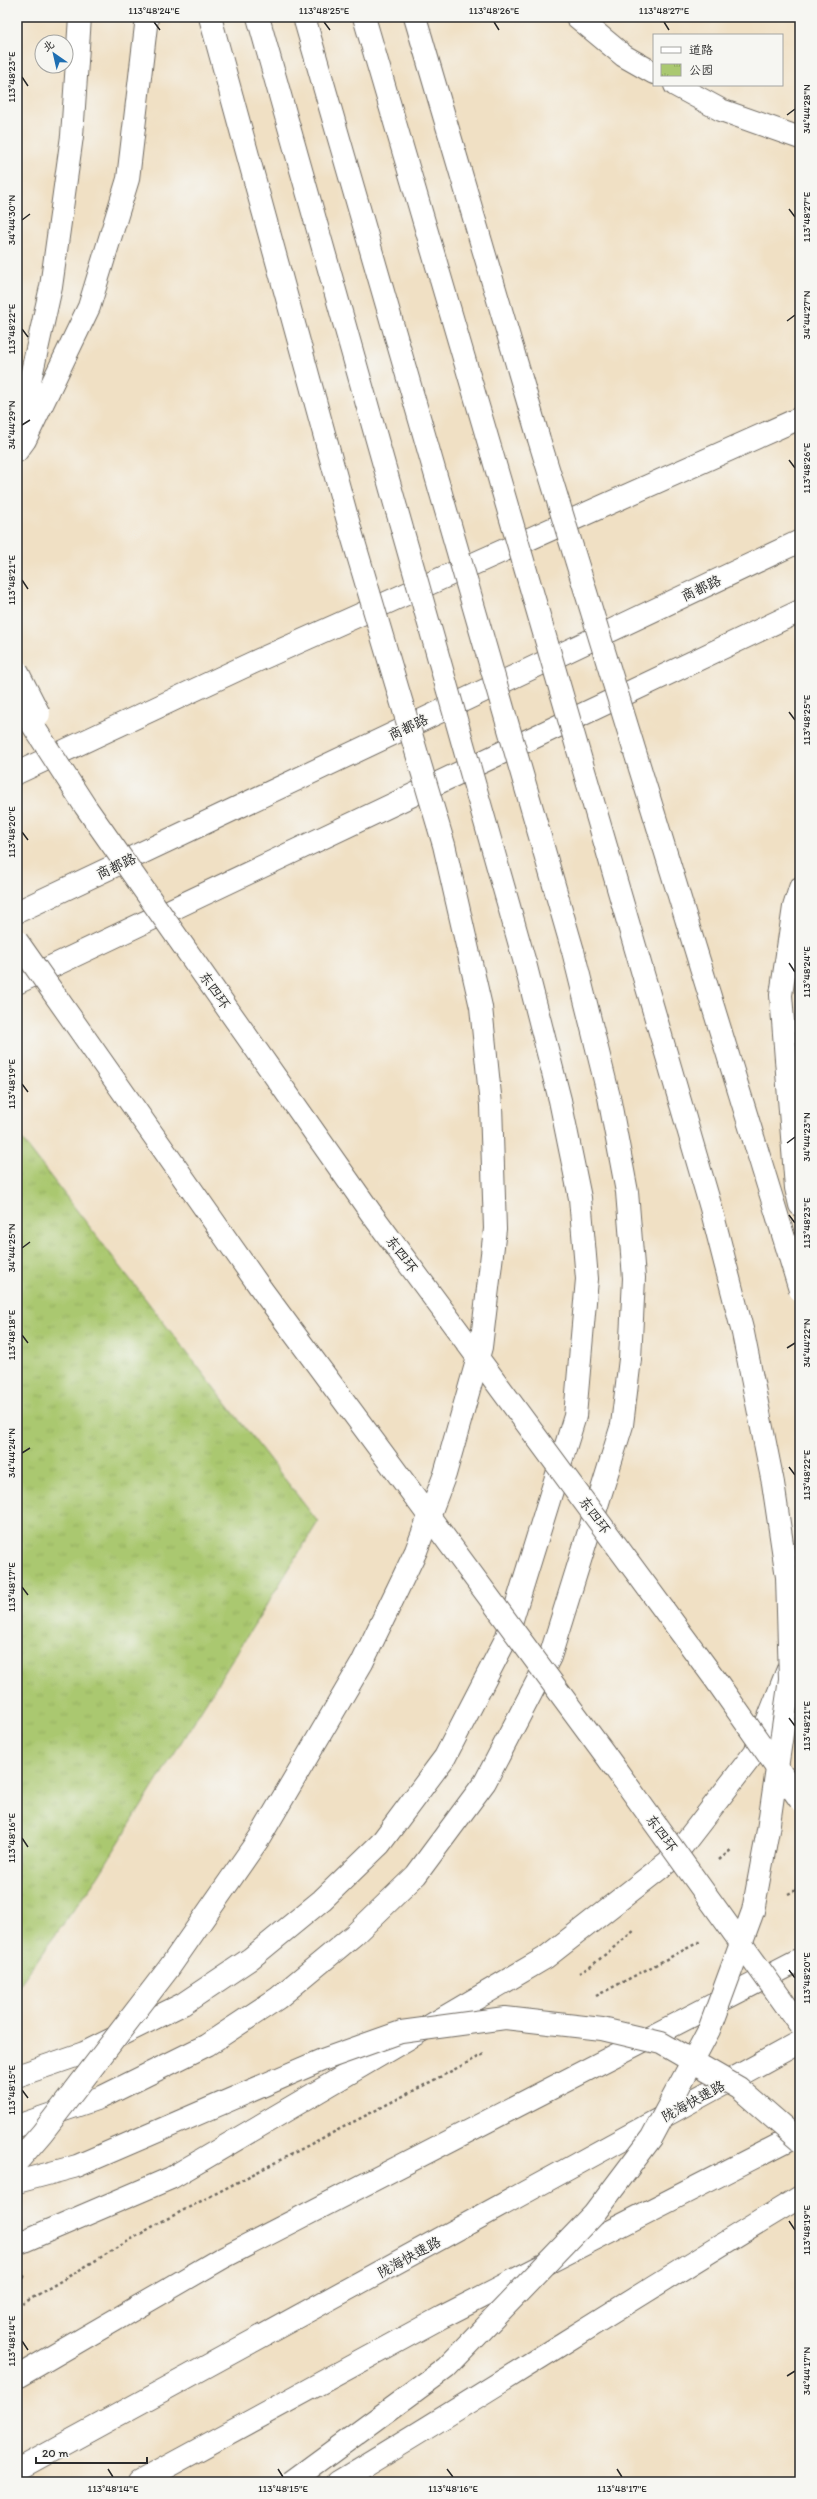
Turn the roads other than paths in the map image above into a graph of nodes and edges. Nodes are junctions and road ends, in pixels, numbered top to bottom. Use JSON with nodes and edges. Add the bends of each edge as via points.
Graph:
{"nodes":[{"id":1,"x":80,"y":17,"type":"edge"},
{"id":2,"x":147,"y":17,"type":"edge"},
{"id":3,"x":210,"y":17,"type":"edge"},
{"id":4,"x":258,"y":17,"type":"edge"},
{"id":5,"x":304,"y":17,"type":"edge"},
{"id":6,"x":364,"y":17,"type":"edge"},
{"id":7,"x":415,"y":17,"type":"edge"},
{"id":8,"x":577,"y":17,"type":"edge"},
{"id":9,"x":653,"y":72,"type":"edge"},
{"id":10,"x":677,"y":86,"type":"edge"},
{"id":11,"x":800,"y":138,"type":"edge"},
{"id":12,"x":800,"y":418,"type":"edge"},
{"id":13,"x":17,"y":437,"type":"edge"},
{"id":14,"x":17,"y":451,"type":"edge"},
{"id":15,"x":800,"y":541,"type":"edge"},
{"id":16,"x":800,"y":611,"type":"edge"},
{"id":17,"x":17,"y":671,"type":"edge"},
{"id":18,"x":17,"y":700,"type":"edge"},
{"id":19,"x":17,"y":773,"type":"edge"},
{"id":20,"x":85,"y":806,"type":"junction"},
{"id":21,"x":800,"y":888,"type":"edge"},
{"id":22,"x":17,"y":912,"type":"edge"},
{"id":23,"x":17,"y":941,"type":"edge"},
{"id":24,"x":17,"y":982,"type":"edge"},
{"id":25,"x":800,"y":1205,"type":"edge"},
{"id":26,"x":800,"y":1290,"type":"edge"},
{"id":27,"x":800,"y":1638,"type":"edge"},
{"id":28,"x":800,"y":1800,"type":"edge"},
{"id":29,"x":800,"y":1960,"type":"edge"},
{"id":30,"x":800,"y":2025,"type":"edge"},
{"id":31,"x":800,"y":2042,"type":"edge"},
{"id":32,"x":17,"y":2076,"type":"edge"},
{"id":33,"x":17,"y":2126,"type":"edge"},
{"id":34,"x":800,"y":2134,"type":"edge"},
{"id":35,"x":800,"y":2141,"type":"edge"},
{"id":36,"x":17,"y":2162,"type":"edge"},
{"id":37,"x":17,"y":2182,"type":"edge"},
{"id":38,"x":800,"y":2197,"type":"edge"},
{"id":39,"x":17,"y":2244,"type":"edge"},
{"id":40,"x":17,"y":2377,"type":"edge"},
{"id":41,"x":17,"y":2470,"type":"edge"},
{"id":42,"x":139,"y":2482,"type":"edge"},
{"id":43,"x":292,"y":2482,"type":"edge"},
{"id":44,"x":338,"y":2482,"type":"edge"}],
"edges":[{"from":1,"to":13,"type":"main road","via":[[72,136],[51,287]]},
{"from":2,"to":14,"type":"main road","via":[[128,179],[88,307]]},
{"from":3,"to":36,"type":"main road","bridge":true,"via":[[351,532],[444,845],[481,1007],[491,1105],[495,1230],[481,1347],[442,1481],[416,1551],[362,1663],[247,1855],[169,1968],[42,2134]]},
{"from":4,"to":32,"type":"main road","bridge":true,"via":[[525,963],[560,1100],[580,1198],[587,1279],[575,1416],[506,1639],[445,1757],[380,1844],[322,1900],[250,1959],[183,2004],[84,2053]]},
{"from":5,"to":33,"type":"main road","bridge":true,"via":[[573,951],[609,1097],[627,1192],[634,1278],[630,1359],[622,1425],[550,1657],[485,1782],[416,1875],[354,1936],[278,1998],[207,2045],[102,2098]]},
{"from":6,"to":43,"type":"main road","bridge":true,"via":[[711,1208],[743,1333],[773,1483],[787,1577],[790,1679],[768,1830],[753,1911],[709,2030],[652,2137],[594,2214],[446,2368]]},
{"from":7,"to":26,"type":"main road","bridge":true,"via":[[538,436]]},
{"from":8,"to":9,"type":"main road","via":[[624,56]]},
{"from":10,"to":11,"type":"main road","via":[[720,110]]},
{"from":12,"to":19,"type":"main road","via":[[252,663]]},
{"from":15,"to":22,"type":"main road","name":"商都路"},
{"from":16,"to":24,"type":"main road"},
{"from":17,"to":20,"type":"main road","bridge":true},
{"from":18,"to":20,"type":"main road","name":"东四环","bridge":true},
{"from":20,"to":28,"type":"main road","name":"东四环","bridge":true,"via":[[371,1213],[687,1641]]},
{"from":21,"to":25,"type":"main road","via":[[794,907],[781,995],[796,1188]]},
{"from":23,"to":30,"type":"main road","name":"东四环","bridge":true,"via":[[262,1290],[602,1751]]},
{"from":27,"to":39,"type":"main road","via":[[755,1752],[673,1858],[545,1958],[171,2178]]},
{"from":29,"to":40,"type":"main road","via":[[222,2258]]},
{"from":31,"to":41,"type":"main road","name":"陇海快速路"},
{"from":34,"to":42,"type":"main road","via":[[442,2317]]},
{"from":35,"to":37,"type":"main road","bridge":true,"via":[[739,2088],[661,2043],[602,2029],[505,2018],[394,2035],[322,2060],[77,2166]]},
{"from":38,"to":44,"type":"main road","via":[[668,2276]]}]}
